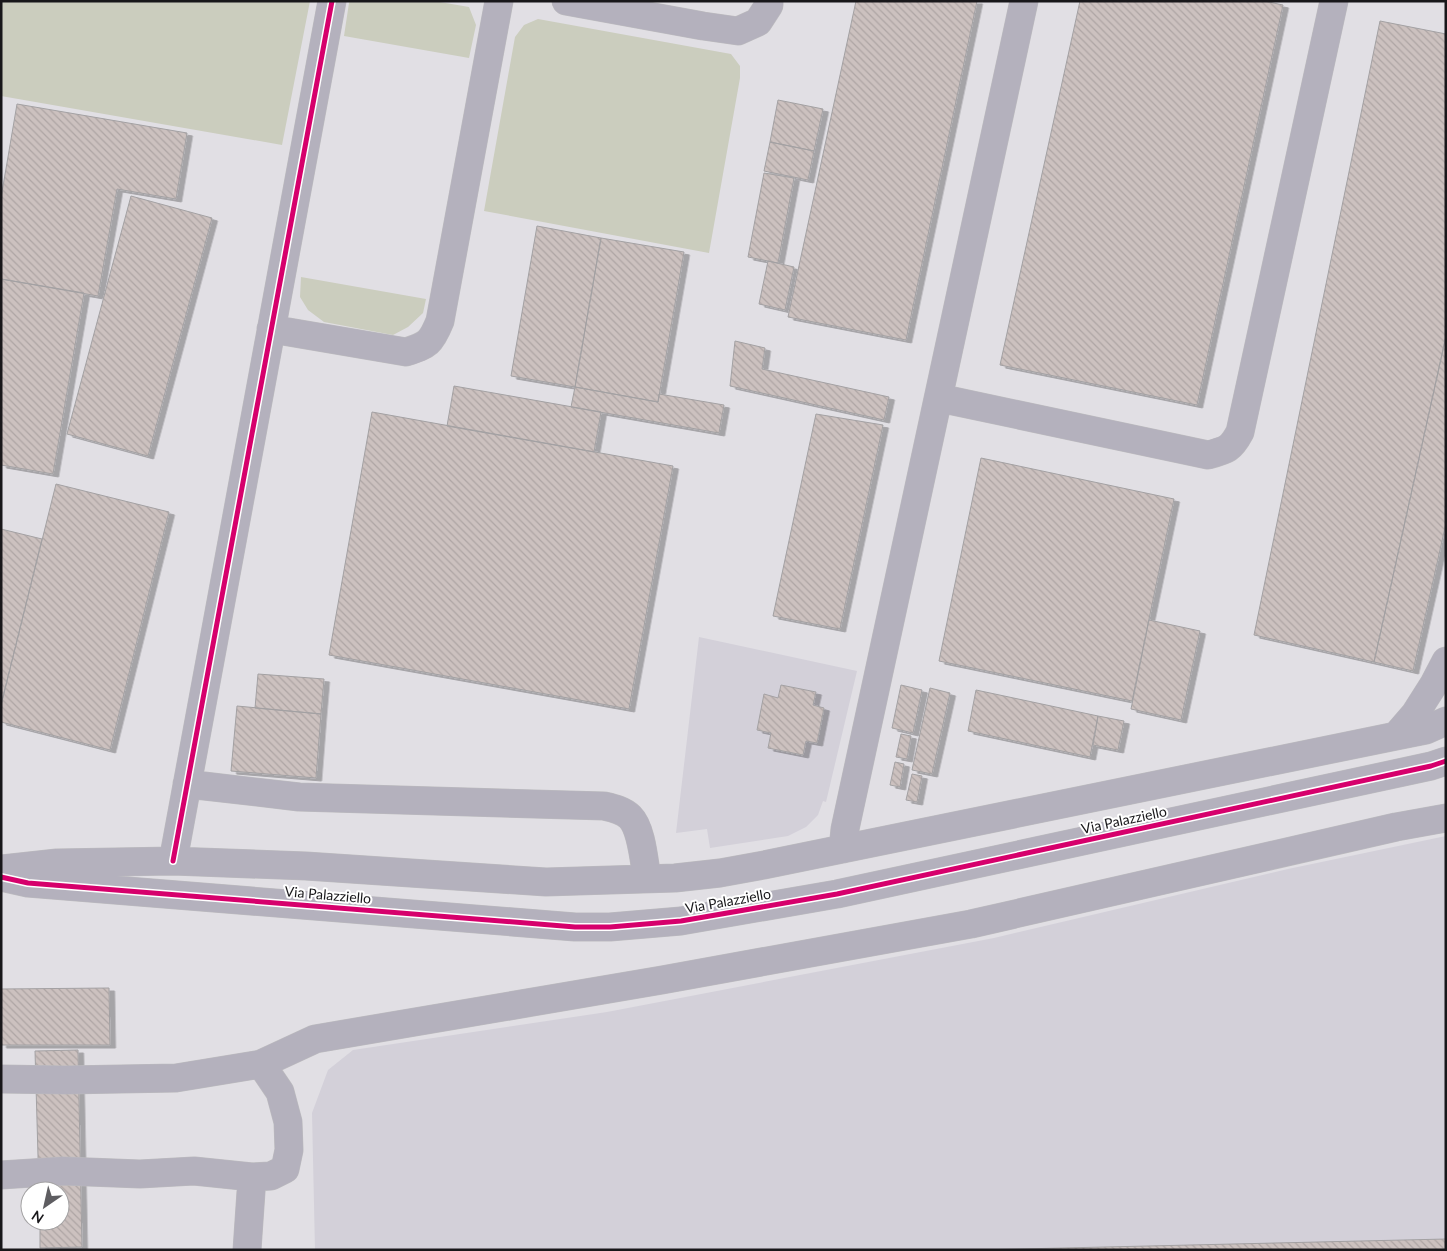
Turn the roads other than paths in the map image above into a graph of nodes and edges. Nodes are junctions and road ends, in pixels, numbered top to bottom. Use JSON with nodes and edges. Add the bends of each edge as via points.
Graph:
{"nodes":[{"id":1,"x":332,"y":1,"type":"edge"},
{"id":2,"x":499,"y":1,"type":"edge"},
{"id":3,"x":566,"y":1,"type":"edge"},
{"id":4,"x":769,"y":1,"type":"edge"},
{"id":5,"x":1024,"y":1,"type":"edge"},
{"id":6,"x":1334,"y":1,"type":"edge"},
{"id":7,"x":272,"y":329,"type":"junction"},
{"id":8,"x":939,"y":398,"type":"junction"},
{"id":9,"x":1446,"y":660,"type":"edge"},
{"id":10,"x":1446,"y":721,"type":"edge"},
{"id":11,"x":1396,"y":736,"type":"junction"},
{"id":12,"x":1446,"y":761,"type":"edge"},
{"id":13,"x":187,"y":784,"type":"junction"},
{"id":14,"x":1446,"y":818,"type":"edge"},
{"id":15,"x":843,"y":849,"type":"junction"},
{"id":16,"x":173,"y":861,"type":"junction"},
{"id":17,"x":1,"y":869,"type":"edge"},
{"id":18,"x":1,"y":877,"type":"edge"},
{"id":19,"x":647,"y":878,"type":"junction"},
{"id":20,"x":261,"y":1064,"type":"junction"},
{"id":21,"x":1,"y":1079,"type":"edge"},
{"id":22,"x":1,"y":1175,"type":"edge"},
{"id":23,"x":252,"y":1178,"type":"junction"},
{"id":24,"x":247,"y":1250,"type":"edge"}],
"edges":[{"from":1,"to":7,"type":"street"},
{"from":2,"to":7,"type":"street","via":[[440,321],[433,337],[423,346],[406,352]]},
{"from":3,"to":4,"type":"street","via":[[738,31],[758,22]]},
{"from":5,"to":8,"type":"street"},
{"from":6,"to":8,"type":"street","via":[[1240,432],[1232,446],[1208,456]]},
{"from":7,"to":13,"type":"street"},
{"from":8,"to":15,"type":"street"},
{"from":9,"to":11,"type":"street","via":[[1415,714]]},
{"from":10,"to":11,"type":"street","name":"Via Palazziello","via":[[1426,730]]},
{"from":11,"to":15,"type":"street","name":"Via Palazziello"},
{"from":12,"to":18,"type":"street","name":"Via Palazziello","via":[[836,894],[647,925],[575,927],[38,884]]},
{"from":13,"to":16,"type":"street"},
{"from":13,"to":19,"type":"street","via":[[299,797],[604,806],[630,817],[637,829]]},
{"from":14,"to":20,"type":"street","via":[[971,924],[315,1039]]},
{"from":15,"to":19,"type":"street","name":"Via Palazziello","via":[[720,873]]},
{"from":16,"to":17,"type":"street","name":"Via Palazziello","via":[[56,863]]},
{"from":16,"to":19,"type":"street","name":"Via Palazziello","via":[[546,882]]},
{"from":20,"to":21,"type":"street","via":[[176,1078]]},
{"from":20,"to":23,"type":"street","via":[[280,1092],[288,1122],[289,1150],[285,1169],[271,1176]]},
{"from":22,"to":23,"type":"street","via":[[62,1171],[140,1174],[194,1171]]},
{"from":23,"to":24,"type":"street"}]}
